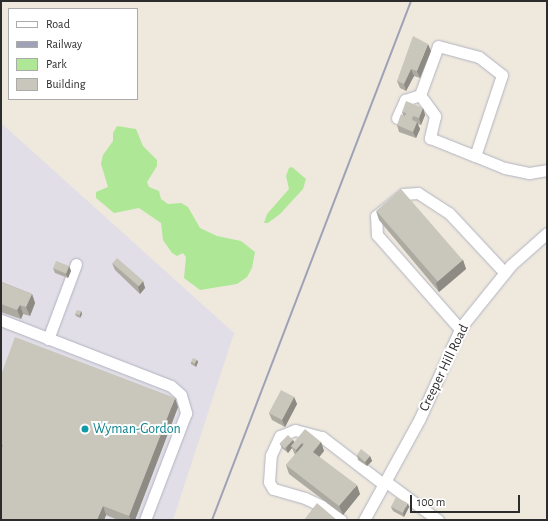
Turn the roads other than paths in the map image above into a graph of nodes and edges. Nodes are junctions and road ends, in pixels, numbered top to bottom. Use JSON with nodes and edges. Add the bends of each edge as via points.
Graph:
{"nodes":[{"id":1,"x":420,"y":95,"type":"junction"},
{"id":2,"x":397,"y":118,"type":"dead end"},
{"id":3,"x":475,"y":156,"type":"junction"},
{"id":4,"x":547,"y":170,"type":"edge"},
{"id":5,"x":547,"y":233,"type":"edge"},
{"id":6,"x":76,"y":264,"type":"dead end"},
{"id":7,"x":504,"y":272,"type":"junction"},
{"id":8,"x":1,"y":320,"type":"edge"},
{"id":9,"x":460,"y":329,"type":"junction"},
{"id":10,"x":48,"y":339,"type":"junction"},
{"id":11,"x":384,"y":483,"type":"junction"},
{"id":12,"x":145,"y":520,"type":"edge"},
{"id":13,"x":341,"y":520,"type":"edge"},
{"id":14,"x":364,"y":520,"type":"edge"},
{"id":15,"x":438,"y":520,"type":"edge"}],
"edges":[{"from":1,"to":2,"type":"street","via":[[405,100]]},
{"from":1,"to":3,"type":"street","via":[[435,116],[430,138]]},
{"from":1,"to":3,"type":"street","via":[[438,46],[479,57],[502,75]]},
{"from":3,"to":4,"type":"street","via":[[505,168],[529,173]]},
{"from":5,"to":7,"type":"street","name":"Creeper Hill Road"},
{"from":6,"to":10,"type":"street"},
{"from":7,"to":9,"type":"street","name":"Creeper Hill Road"},
{"from":7,"to":9,"type":"street","via":[[449,213],[418,193],[403,194],[376,216],[377,235]]},
{"from":8,"to":10,"type":"street"},
{"from":9,"to":11,"type":"street","name":"Creeper Hill Road","via":[[420,418]]},
{"from":10,"to":12,"type":"street","via":[[171,386],[181,395],[186,413]]},
{"from":11,"to":13,"type":"street","via":[[322,437],[295,430],[280,436],[271,455],[269,482],[273,489],[305,498],[322,506]]},
{"from":11,"to":14,"type":"street","name":"Creeper Hill Road"},
{"from":11,"to":15,"type":"street"}]}
